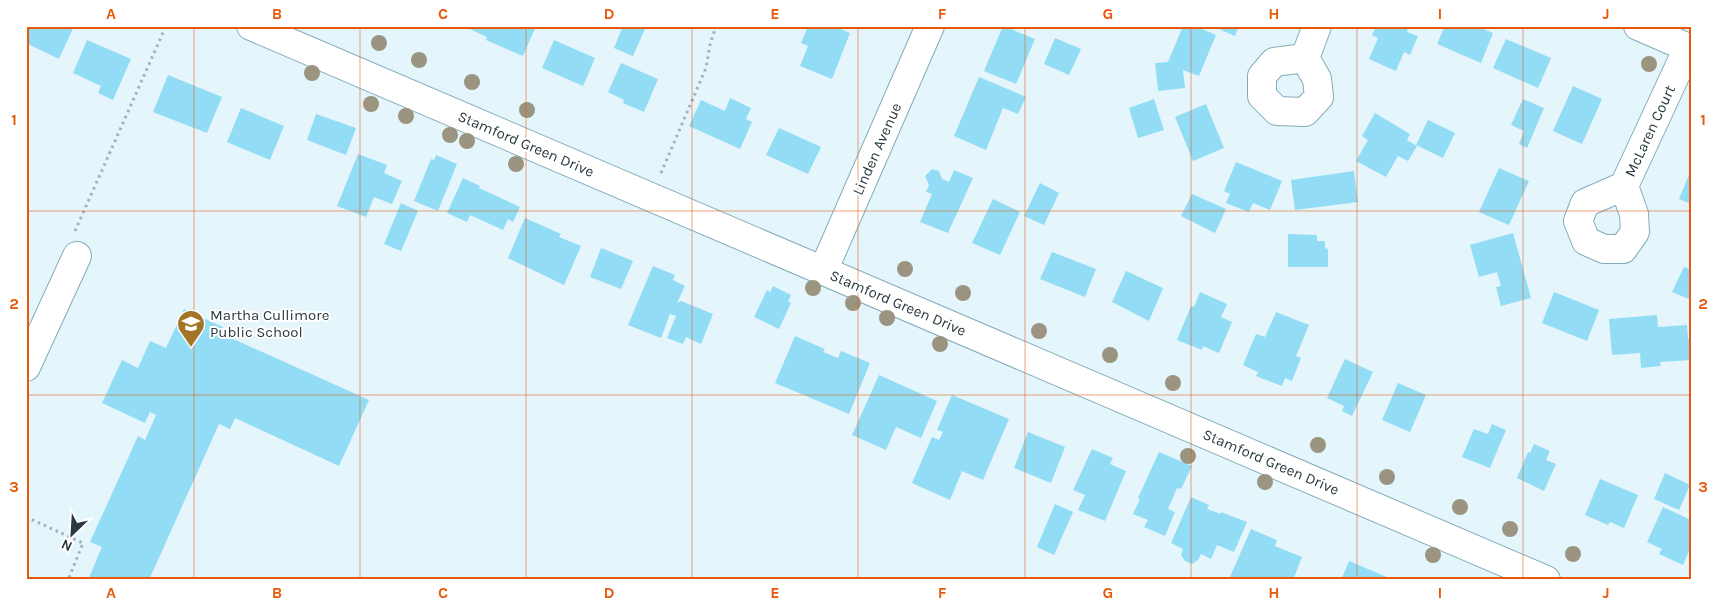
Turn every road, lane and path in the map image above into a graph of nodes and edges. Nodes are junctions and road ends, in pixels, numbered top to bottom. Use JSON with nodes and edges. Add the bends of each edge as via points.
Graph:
{"nodes":[{"id":1,"x":166,"y":26,"type":"edge"},
{"id":2,"x":251,"y":26,"type":"edge"},
{"id":3,"x":716,"y":26,"type":"edge"},
{"id":4,"x":930,"y":26,"type":"edge"},
{"id":5,"x":1317,"y":26,"type":"edge"},
{"id":6,"x":1638,"y":26,"type":"edge"},
{"id":7,"x":1690,"y":48,"type":"edge"},
{"id":8,"x":1305,"y":58,"type":"dead end"},
{"id":9,"x":1624,"y":186,"type":"dead end"},
{"id":10,"x":650,"y":197,"type":"junction"},
{"id":11,"x":77,"y":256,"type":"joint"},
{"id":12,"x":823,"y":271,"type":"junction"},
{"id":13,"x":26,"y":367,"type":"edge"},
{"id":14,"x":26,"y":517,"type":"edge"},
{"id":15,"x":68,"y":580,"type":"edge"},
{"id":16,"x":1546,"y":580,"type":"edge"}],
"edges":[{"from":1,"to":11,"type":"path","via":[[70,242]]},
{"from":2,"to":10,"type":"street","name":"Stamford Green Drive"},
{"from":3,"to":10,"type":"path","via":[[706,68]]},
{"from":4,"to":12,"type":"street","name":"Linden Avenue"},
{"from":5,"to":8,"type":"street"},
{"from":6,"to":7,"type":"street"},
{"from":7,"to":9,"type":"street","name":"McLaren Court"},
{"from":10,"to":12,"type":"street","name":"Stamford Green Drive"},
{"from":11,"to":13,"type":"street"},
{"from":12,"to":16,"type":"street","name":"Stamford Green Drive"},
{"from":14,"to":15,"type":"path","via":[[83,543]]}]}
